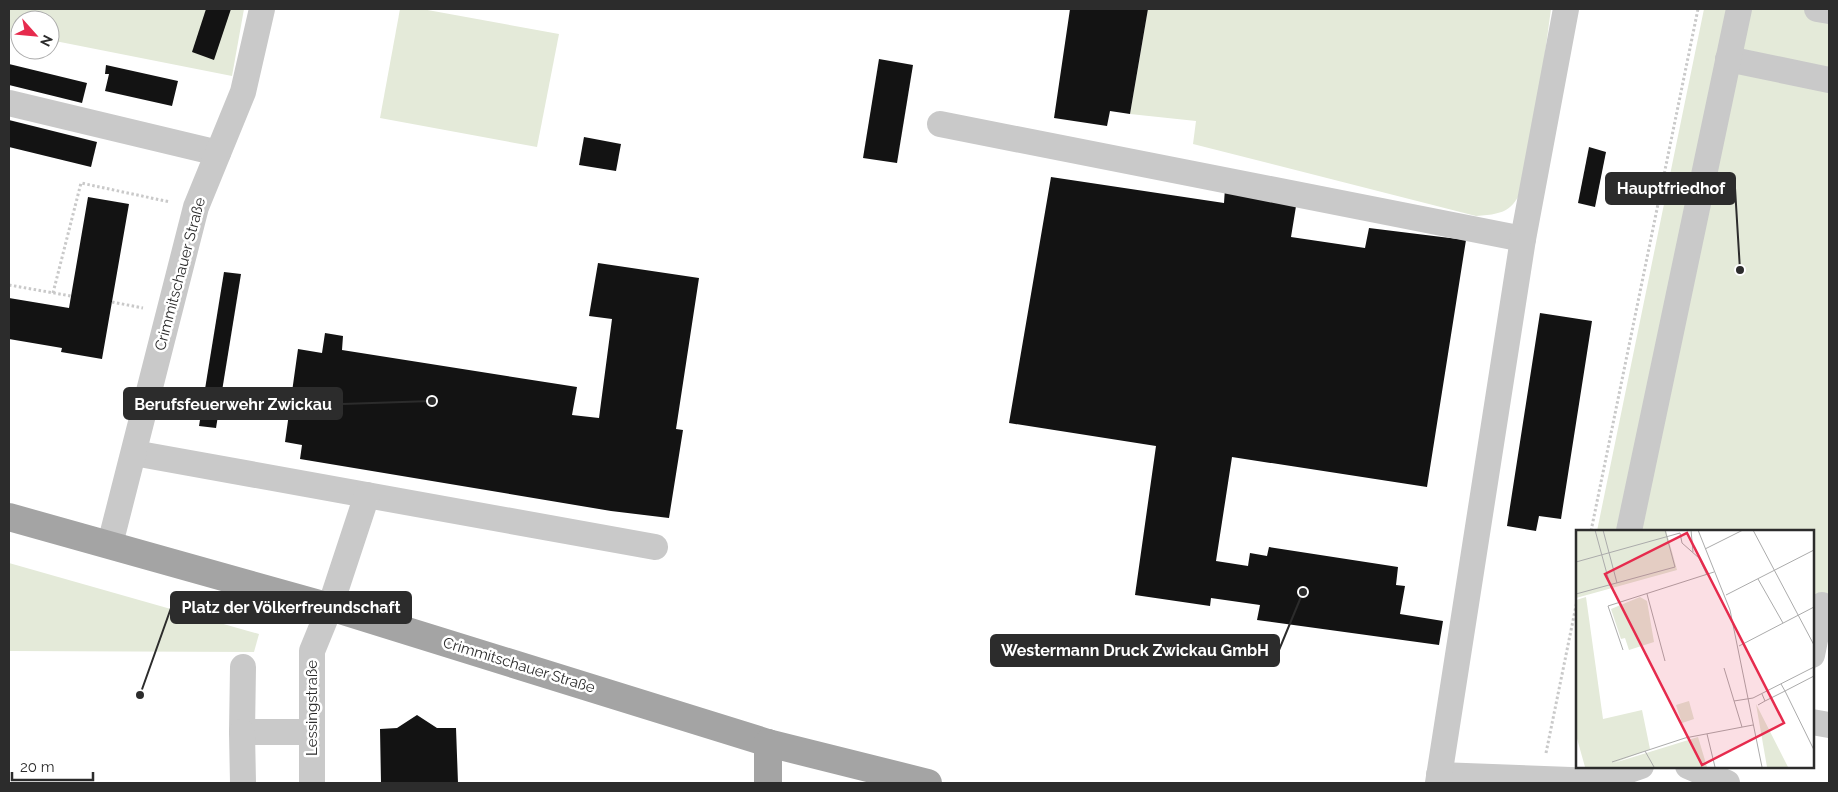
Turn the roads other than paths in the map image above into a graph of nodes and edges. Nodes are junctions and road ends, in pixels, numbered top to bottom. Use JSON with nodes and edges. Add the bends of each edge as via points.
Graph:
{"nodes":[{"id":1,"x":262,"y":9,"type":"edge"},
{"id":2,"x":1566,"y":9,"type":"edge"},
{"id":3,"x":1738,"y":9,"type":"edge"},
{"id":4,"x":1817,"y":9,"type":"edge"},
{"id":5,"x":1829,"y":11,"type":"edge"},
{"id":6,"x":1728,"y":59,"type":"junction"},
{"id":7,"x":1829,"y":80,"type":"edge"},
{"id":8,"x":9,"y":103,"type":"edge"},
{"id":9,"x":940,"y":124,"type":"dead end"},
{"id":10,"x":218,"y":153,"type":"junction"},
{"id":11,"x":1523,"y":240,"type":"junction"},
{"id":12,"x":134,"y":453,"type":"junction"},
{"id":13,"x":367,"y":495,"type":"junction"},
{"id":14,"x":9,"y":517,"type":"edge"},
{"id":15,"x":1629,"y":530,"type":"edge"},
{"id":16,"x":110,"y":544,"type":"junction"},
{"id":17,"x":655,"y":547,"type":"dead end"},
{"id":18,"x":1821,"y":605,"type":"edge"},
{"id":19,"x":330,"y":607,"type":"junction"},
{"id":20,"x":1813,"y":649,"type":"edge"},
{"id":21,"x":243,"y":667,"type":"dead end"},
{"id":22,"x":1813,"y":722,"type":"edge"},
{"id":23,"x":1829,"y":725,"type":"edge"},
{"id":24,"x":242,"y":732,"type":"junction"},
{"id":25,"x":311,"y":732,"type":"junction"},
{"id":26,"x":768,"y":743,"type":"junction"},
{"id":27,"x":1639,"y":767,"type":"edge"},
{"id":28,"x":1690,"y":767,"type":"edge"},
{"id":29,"x":1438,"y":779,"type":"edge"},
{"id":30,"x":243,"y":783,"type":"edge"},
{"id":31,"x":312,"y":783,"type":"edge"},
{"id":32,"x":768,"y":783,"type":"edge"},
{"id":33,"x":928,"y":783,"type":"edge"},
{"id":34,"x":1727,"y":783,"type":"edge"}],
"edges":[{"from":1,"to":10,"type":"street","name":"Crimmitschauer Straße","via":[[243,92]]},
{"from":2,"to":11,"type":"street"},
{"from":3,"to":6,"type":"street"},
{"from":4,"to":5,"type":"street"},
{"from":6,"to":7,"type":"street"},
{"from":6,"to":15,"type":"street"},
{"from":8,"to":10,"type":"street"},
{"from":9,"to":11,"type":"street"},
{"from":10,"to":12,"type":"street","name":"Crimmitschauer Straße","via":[[196,207]]},
{"from":11,"to":29,"type":"street"},
{"from":12,"to":13,"type":"street"},
{"from":12,"to":16,"type":"street","name":"Crimmitschauer Straße"},
{"from":13,"to":17,"type":"street"},
{"from":13,"to":19,"type":"street","name":"Lessingstraße"},
{"from":14,"to":16,"type":"main road","name":"Crimmitschauer Straße"},
{"from":16,"to":19,"type":"main road","name":"Crimmitschauer Straße"},
{"from":18,"to":20,"type":"street"},
{"from":19,"to":25,"type":"street","name":"Lessingstraße","via":[[312,650]]},
{"from":19,"to":26,"type":"main road","name":"Crimmitschauer Straße"},
{"from":21,"to":24,"type":"street"},
{"from":22,"to":23,"type":"street"},
{"from":24,"to":25,"type":"street"},
{"from":24,"to":30,"type":"street"},
{"from":25,"to":31,"type":"street","name":"Lessingstraße"},
{"from":26,"to":32,"type":"main road"},
{"from":26,"to":33,"type":"main road","name":"Crimmitschauer Straße"},
{"from":27,"to":29,"type":"street","via":[[1598,782]]},
{"from":28,"to":34,"type":"street"}]}
